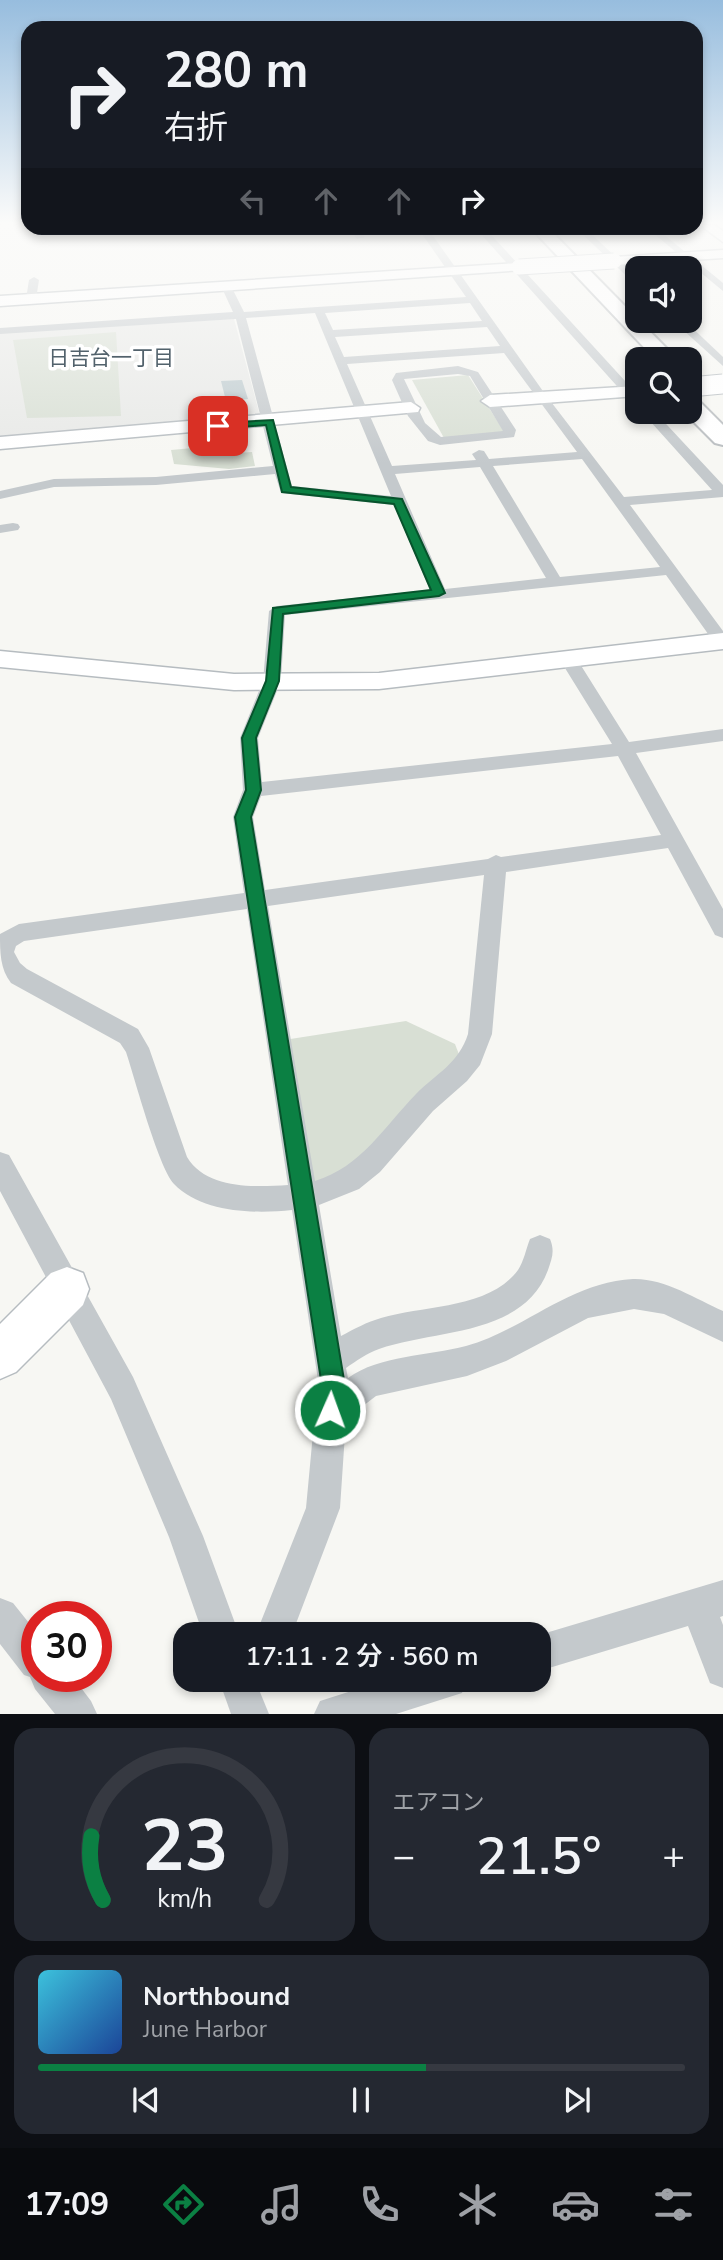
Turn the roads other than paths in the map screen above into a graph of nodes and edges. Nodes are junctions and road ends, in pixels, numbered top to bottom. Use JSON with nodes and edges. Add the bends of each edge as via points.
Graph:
{"nodes":[{"id":1,"x":235,"y":305,"type":"edge"},
{"id":2,"x":386,"y":305,"type":"edge"},
{"id":3,"x":475,"y":305,"type":"edge"},
{"id":4,"x":553,"y":305,"type":"edge"},
{"id":5,"x":594,"y":305,"type":"edge"},
{"id":6,"x":614,"y":305,"type":"edge"},
{"id":7,"x":318,"y":309,"type":"junction"},
{"id":8,"x":240,"y":315,"type":"junction"},
{"id":9,"x":489,"y":324,"type":"junction"},
{"id":10,"x":0,"y":331,"type":"edge"},
{"id":11,"x":691,"y":333,"type":"edge"},
{"id":12,"x":328,"y":334,"type":"junction"},
{"id":13,"x":723,"y":340,"type":"edge"},
{"id":14,"x":700,"y":342,"type":"junction"},
{"id":15,"x":633,"y":347,"type":"edge"},
{"id":16,"x":655,"y":347,"type":"edge"},
{"id":17,"x":507,"y":349,"type":"junction"},
{"id":18,"x":338,"y":361,"type":"junction"},
{"id":19,"x":723,"y":363,"type":"edge"},
{"id":20,"x":625,"y":384,"type":"edge"},
{"id":21,"x":702,"y":384,"type":"edge"},
{"id":22,"x":723,"y":384,"type":"edge"},
{"id":23,"x":625,"y":394,"type":"edge"},
{"id":24,"x":702,"y":395,"type":"edge"},
{"id":25,"x":541,"y":397,"type":"junction"},
{"id":26,"x":490,"y":401,"type":"junction"},
{"id":27,"x":411,"y":408,"type":"junction"},
{"id":28,"x":360,"y":412,"type":"junction"},
{"id":29,"x":723,"y":415,"type":"edge"},
{"id":30,"x":702,"y":417,"type":"edge"},
{"id":31,"x":270,"y":422,"type":"junction"},
{"id":32,"x":659,"y":424,"type":"edge"},
{"id":33,"x":723,"y":438,"type":"edge"},
{"id":34,"x":470,"y":439,"type":"junction"},
{"id":35,"x":0,"y":443,"type":"edge"},
{"id":36,"x":586,"y":455,"type":"junction"},
{"id":37,"x":484,"y":462,"type":"junction"},
{"id":38,"x":281,"y":469,"type":"junction"},
{"id":39,"x":385,"y":471,"type":"junction"},
{"id":40,"x":723,"y":493,"type":"edge"},
{"id":41,"x":0,"y":495,"type":"edge"},
{"id":42,"x":398,"y":501,"type":"junction"},
{"id":43,"x":621,"y":502,"type":"junction"},
{"id":44,"x":671,"y":570,"type":"junction"},
{"id":45,"x":555,"y":581,"type":"junction"},
{"id":46,"x":439,"y":593,"type":"junction"},
{"id":47,"x":722,"y":641,"type":"edge"},
{"id":48,"x":0,"y":659,"type":"edge"},
{"id":49,"x":569,"y":660,"type":"junction"},
{"id":50,"x":272,"y":681,"type":"junction"},
{"id":51,"x":723,"y":735,"type":"edge"},
{"id":52,"x":624,"y":749,"type":"junction"},
{"id":53,"x":254,"y":790,"type":"junction"},
{"id":54,"x":674,"y":840,"type":"junction"},
{"id":55,"x":496,"y":863,"type":"junction"},
{"id":56,"x":258,"y":898,"type":"junction"},
{"id":57,"x":723,"y":929,"type":"edge"},
{"id":58,"x":0,"y":1164,"type":"edge"},
{"id":59,"x":304,"y":1196,"type":"junction"},
{"id":60,"x":540,"y":1249,"type":"dead end"},
{"id":61,"x":67,"y":1289,"type":"junction"},
{"id":62,"x":723,"y":1327,"type":"edge"},
{"id":63,"x":0,"y":1356,"type":"edge"},
{"id":64,"x":330,"y":1362,"type":"junction"},
{"id":65,"x":330,"y":1410,"type":"junction"},
{"id":66,"x":710,"y":1602,"type":"edge"},
{"id":67,"x":0,"y":1616,"type":"edge"},
{"id":68,"x":217,"y":1622,"type":"edge"},
{"id":69,"x":279,"y":1622,"type":"edge"},
{"id":70,"x":21,"y":1642,"type":"edge"},
{"id":71,"x":551,"y":1649,"type":"edge"},
{"id":72,"x":723,"y":1670,"type":"edge"},
{"id":73,"x":61,"y":1692,"type":"edge"},
{"id":74,"x":408,"y":1692,"type":"edge"},
{"id":75,"x":78,"y":1714,"type":"edge"},
{"id":76,"x":333,"y":1714,"type":"edge"}],
"edges":[{"from":1,"to":8,"type":"street"},
{"from":2,"to":7,"type":"street"},
{"from":3,"to":9,"type":"street"},
{"from":4,"to":20,"type":"street"},
{"from":5,"to":15,"type":"highway"},
{"from":6,"to":16,"type":"highway"},
{"from":7,"to":8,"type":"street"},
{"from":7,"to":12,"type":"street"},
{"from":8,"to":10,"type":"street"},
{"from":8,"to":31,"type":"street"},
{"from":9,"to":12,"type":"street"},
{"from":9,"to":17,"type":"street"},
{"from":11,"to":14,"type":"street"},
{"from":12,"to":18,"type":"street"},
{"from":13,"to":14,"type":"street"},
{"from":14,"to":19,"type":"street"},
{"from":17,"to":18,"type":"street"},
{"from":17,"to":25,"type":"street"},
{"from":18,"to":28,"type":"street"},
{"from":21,"to":22,"type":"street","bridge":true},
{"from":23,"to":25,"type":"street"},
{"from":24,"to":29,"type":"highway"},
{"from":25,"to":26,"type":"street"},
{"from":25,"to":36,"type":"street"},
{"from":26,"to":27,"type":"street","via":[[474,374],[411,373],[398,380]]},
{"from":26,"to":34,"type":"street","via":[[509,434]]},
{"from":27,"to":28,"type":"street"},
{"from":27,"to":34,"type":"street","via":[[430,439]]},
{"from":28,"to":31,"type":"street"},
{"from":28,"to":39,"type":"street"},
{"from":30,"to":33,"type":"highway"},
{"from":31,"to":35,"type":"street"},
{"from":31,"to":38,"type":"street"},
{"from":32,"to":40,"type":"street"},
{"from":34,"to":37,"type":"street"},
{"from":36,"to":37,"type":"street"},
{"from":36,"to":43,"type":"street"},
{"from":37,"to":39,"type":"street"},
{"from":37,"to":45,"type":"street"},
{"from":38,"to":41,"type":"street","via":[[156,481],[54,483]]},
{"from":38,"to":42,"type":"street","via":[[286,489]]},
{"from":39,"to":42,"type":"street"},
{"from":40,"to":43,"type":"street"},
{"from":42,"to":46,"type":"street"},
{"from":43,"to":44,"type":"street"},
{"from":44,"to":45,"type":"street"},
{"from":44,"to":47,"type":"street"},
{"from":45,"to":46,"type":"street"},
{"from":46,"to":50,"type":"street","via":[[277,611]]},
{"from":47,"to":49,"type":"street"},
{"from":48,"to":50,"type":"street","via":[[234,682]]},
{"from":49,"to":50,"type":"street","via":[[379,681]]},
{"from":49,"to":52,"type":"street"},
{"from":50,"to":53,"type":"street","via":[[249,738]]},
{"from":51,"to":52,"type":"street"},
{"from":52,"to":53,"type":"street"},
{"from":52,"to":54,"type":"street"},
{"from":53,"to":56,"type":"street","via":[[243,817]]},
{"from":54,"to":55,"type":"street"},
{"from":54,"to":57,"type":"street"},
{"from":55,"to":56,"type":"street"},
{"from":55,"to":59,"type":"street","via":[[480,1034],[473,1059],[425,1102],[357,1175]]},
{"from":56,"to":59,"type":"street"},
{"from":56,"to":59,"type":"street","via":[[19,933],[6,941],[3,952],[19,976],[129,1036],[184,1176],[198,1186],[240,1197]]},
{"from":58,"to":61,"type":"street"},
{"from":59,"to":64,"type":"street"},
{"from":60,"to":64,"type":"street","via":[[529,1280],[499,1303],[379,1334]]},
{"from":61,"to":63,"type":"street"},
{"from":61,"to":68,"type":"street","via":[[122,1388],[186,1536]]},
{"from":62,"to":65,"type":"street","via":[[666,1300],[634,1294],[585,1304],[467,1361],[369,1382]]},
{"from":64,"to":65,"type":"street"},
{"from":65,"to":69,"type":"street","via":[[323,1508]]},
{"from":66,"to":71,"type":"street"},
{"from":66,"to":72,"type":"street"},
{"from":67,"to":70,"type":"street"},
{"from":73,"to":75,"type":"street"},
{"from":74,"to":76,"type":"street"}]}
